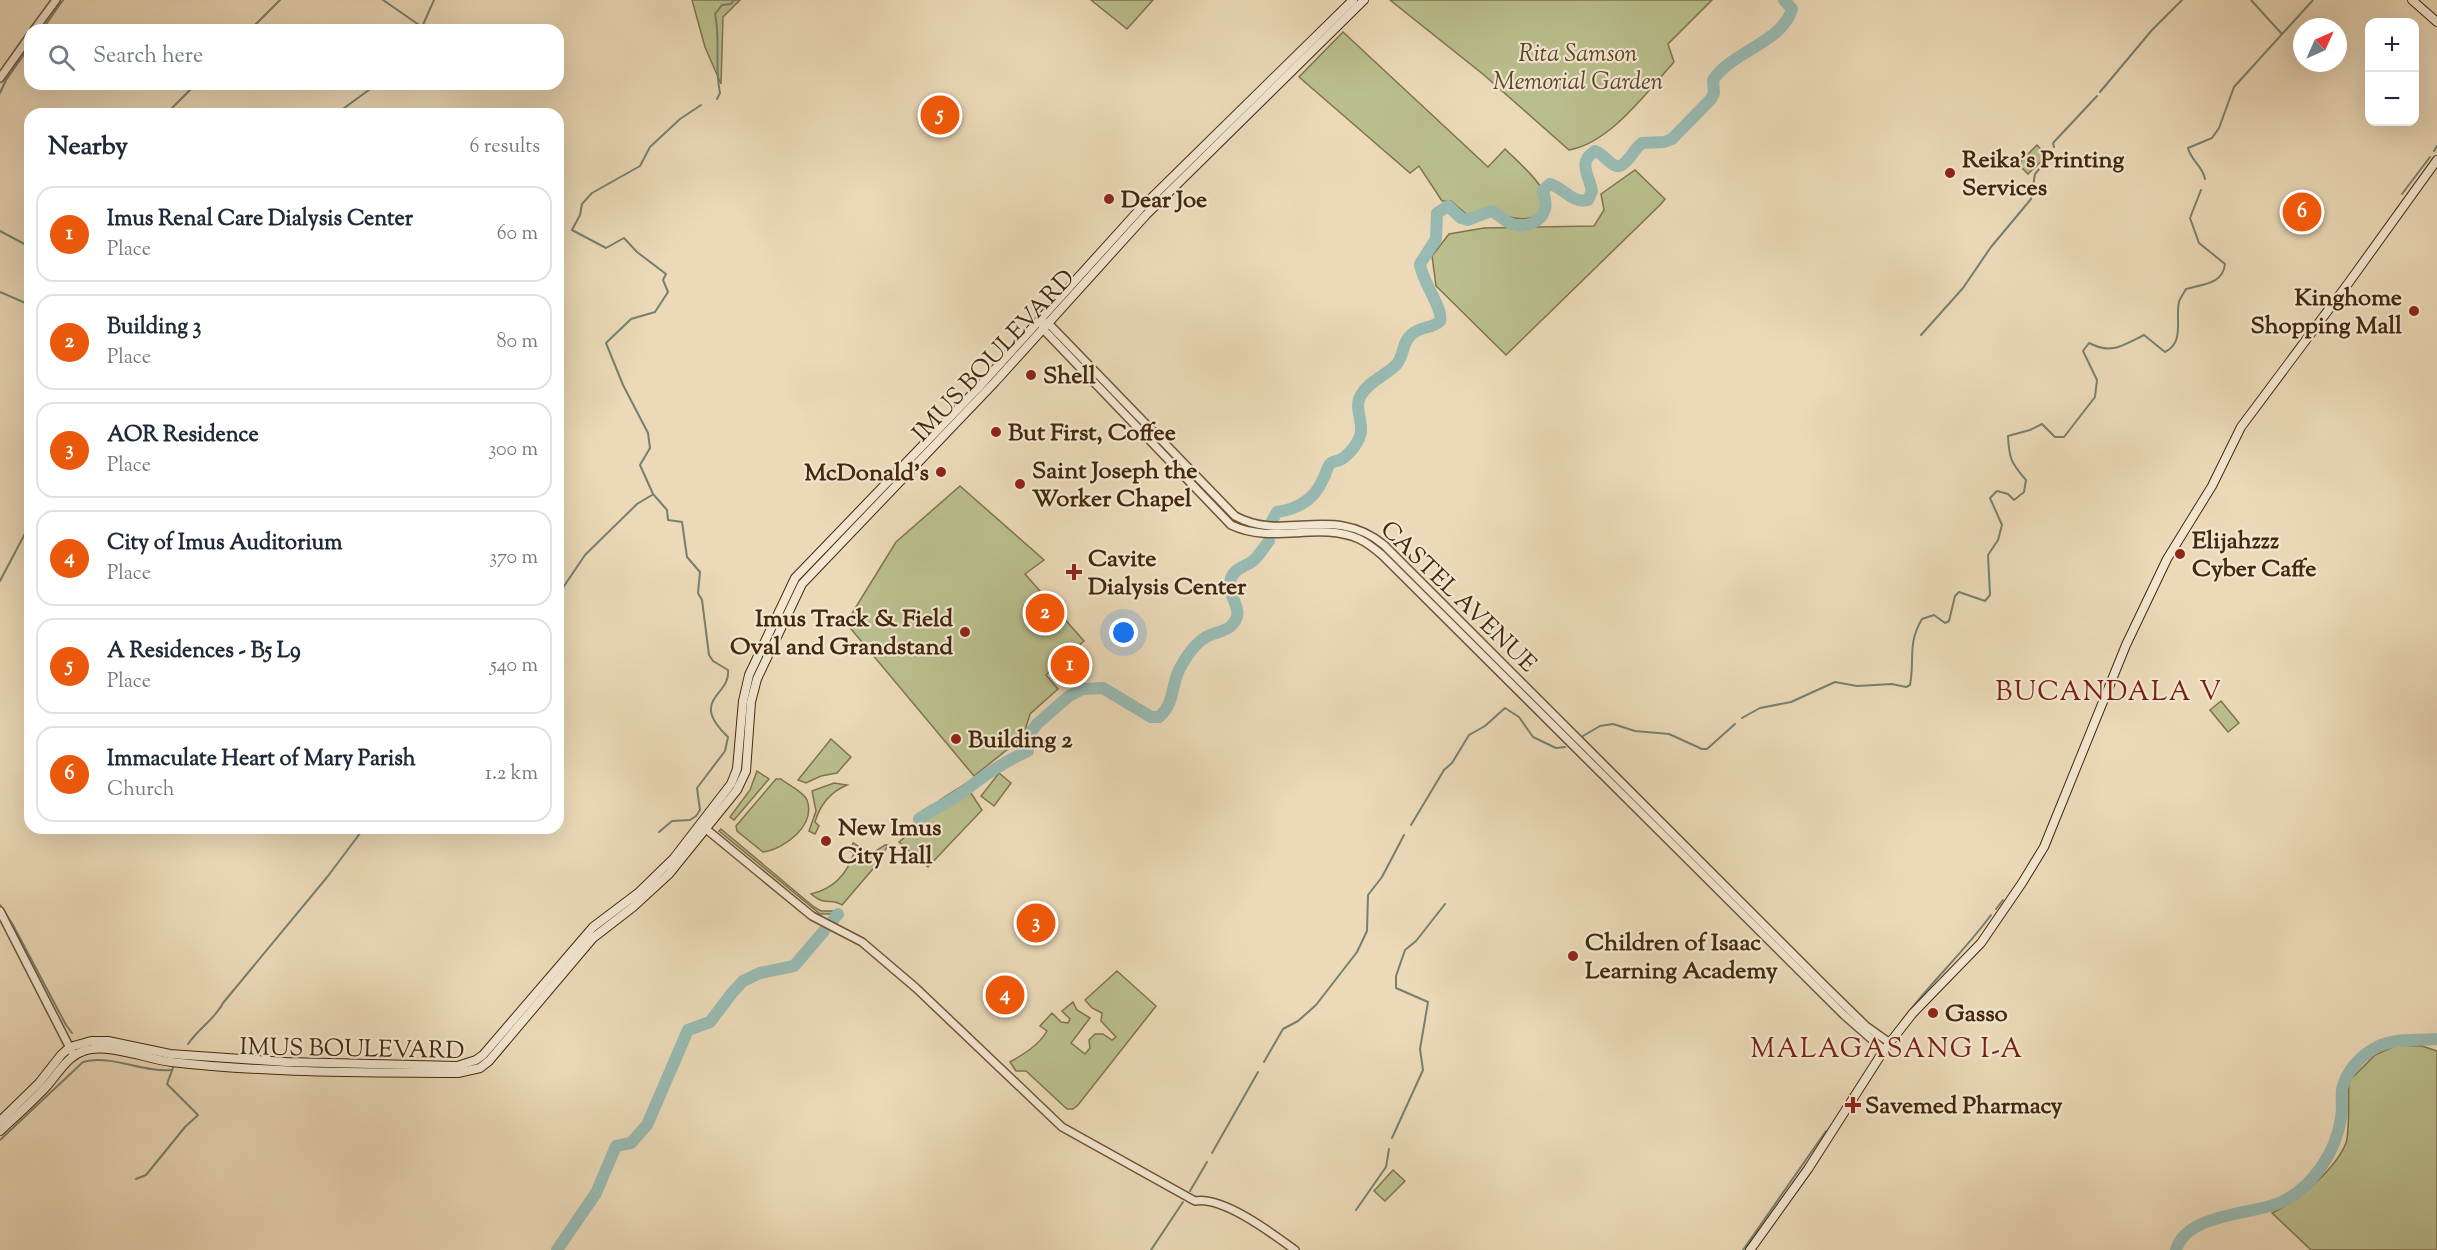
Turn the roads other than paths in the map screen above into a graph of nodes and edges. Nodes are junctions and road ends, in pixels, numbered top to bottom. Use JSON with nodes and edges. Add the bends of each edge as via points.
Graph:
{"nodes":[{"id":1,"x":56,"y":0,"type":"edge"},
{"id":2,"x":1353,"y":0,"type":"edge"},
{"id":3,"x":1364,"y":0,"type":"edge"},
{"id":4,"x":2412,"y":0,"type":"edge"},
{"id":5,"x":2437,"y":22,"type":"edge"},
{"id":6,"x":38,"y":24,"type":"edge"},
{"id":7,"x":24,"y":44,"type":"edge"},
{"id":8,"x":0,"y":78,"type":"edge"},
{"id":9,"x":2437,"y":160,"type":"edge"},
{"id":10,"x":1041,"y":321,"type":"junction"},
{"id":11,"x":1047,"y":327,"type":"junction"},
{"id":12,"x":706,"y":829,"type":"junction"},
{"id":13,"x":0,"y":911,"type":"edge"},
{"id":14,"x":70,"y":1047,"type":"junction"},
{"id":15,"x":1887,"y":1047,"type":"junction"},
{"id":16,"x":74,"y":1056,"type":"junction"},
{"id":17,"x":0,"y":1120,"type":"edge"},
{"id":18,"x":0,"y":1131,"type":"edge"},
{"id":19,"x":1295,"y":1250,"type":"edge"},
{"id":20,"x":1750,"y":1250,"type":"edge"}],
"edges":[{"from":1,"to":6,"type":"street"},
{"from":2,"to":10,"type":"main road","name":"IMUS BOULEVARD","via":[[1140,209]]},
{"from":3,"to":11,"type":"main road","name":"IMUS BOULEVARD","via":[[1146,215]]},
{"from":4,"to":5,"type":"main road"},
{"from":7,"to":8,"type":"street"},
{"from":9,"to":15,"type":"main road","via":[[2241,427],[2204,500],[2167,558],[2126,645],[2048,837],[2022,883],[1981,943],[1913,1013]]},
{"from":10,"to":11,"type":"street","name":"CASTEL AVENUE"},
{"from":10,"to":14,"type":"main road","name":"IMUS BOULEVARD","via":[[795,578],[749,675],[737,769],[731,784],[669,863],[593,927],[476,1060],[456,1066],[286,1062],[170,1054],[99,1040]]},
{"from":11,"to":12,"type":"main road","name":"IMUS BOULEVARD","via":[[802,584],[754,690],[743,781]]},
{"from":11,"to":15,"type":"street","name":"CASTEL AVENUE","via":[[1232,525],[1267,534],[1339,534],[1359,539],[1382,555],[1844,1015]]},
{"from":12,"to":16,"type":"main road","name":"IMUS BOULEVARD","via":[[654,890],[593,938],[498,1052],[480,1068],[458,1073],[285,1071],[169,1062],[99,1049]]},
{"from":12,"to":19,"type":"street","via":[[812,916],[862,942],[1062,1127],[1195,1201],[1207,1200],[1247,1217]]},
{"from":13,"to":14,"type":"street"},
{"from":14,"to":16,"type":"street"},
{"from":14,"to":17,"type":"main road"},
{"from":15,"to":20,"type":"main road"},
{"from":16,"to":18,"type":"main road"}]}
